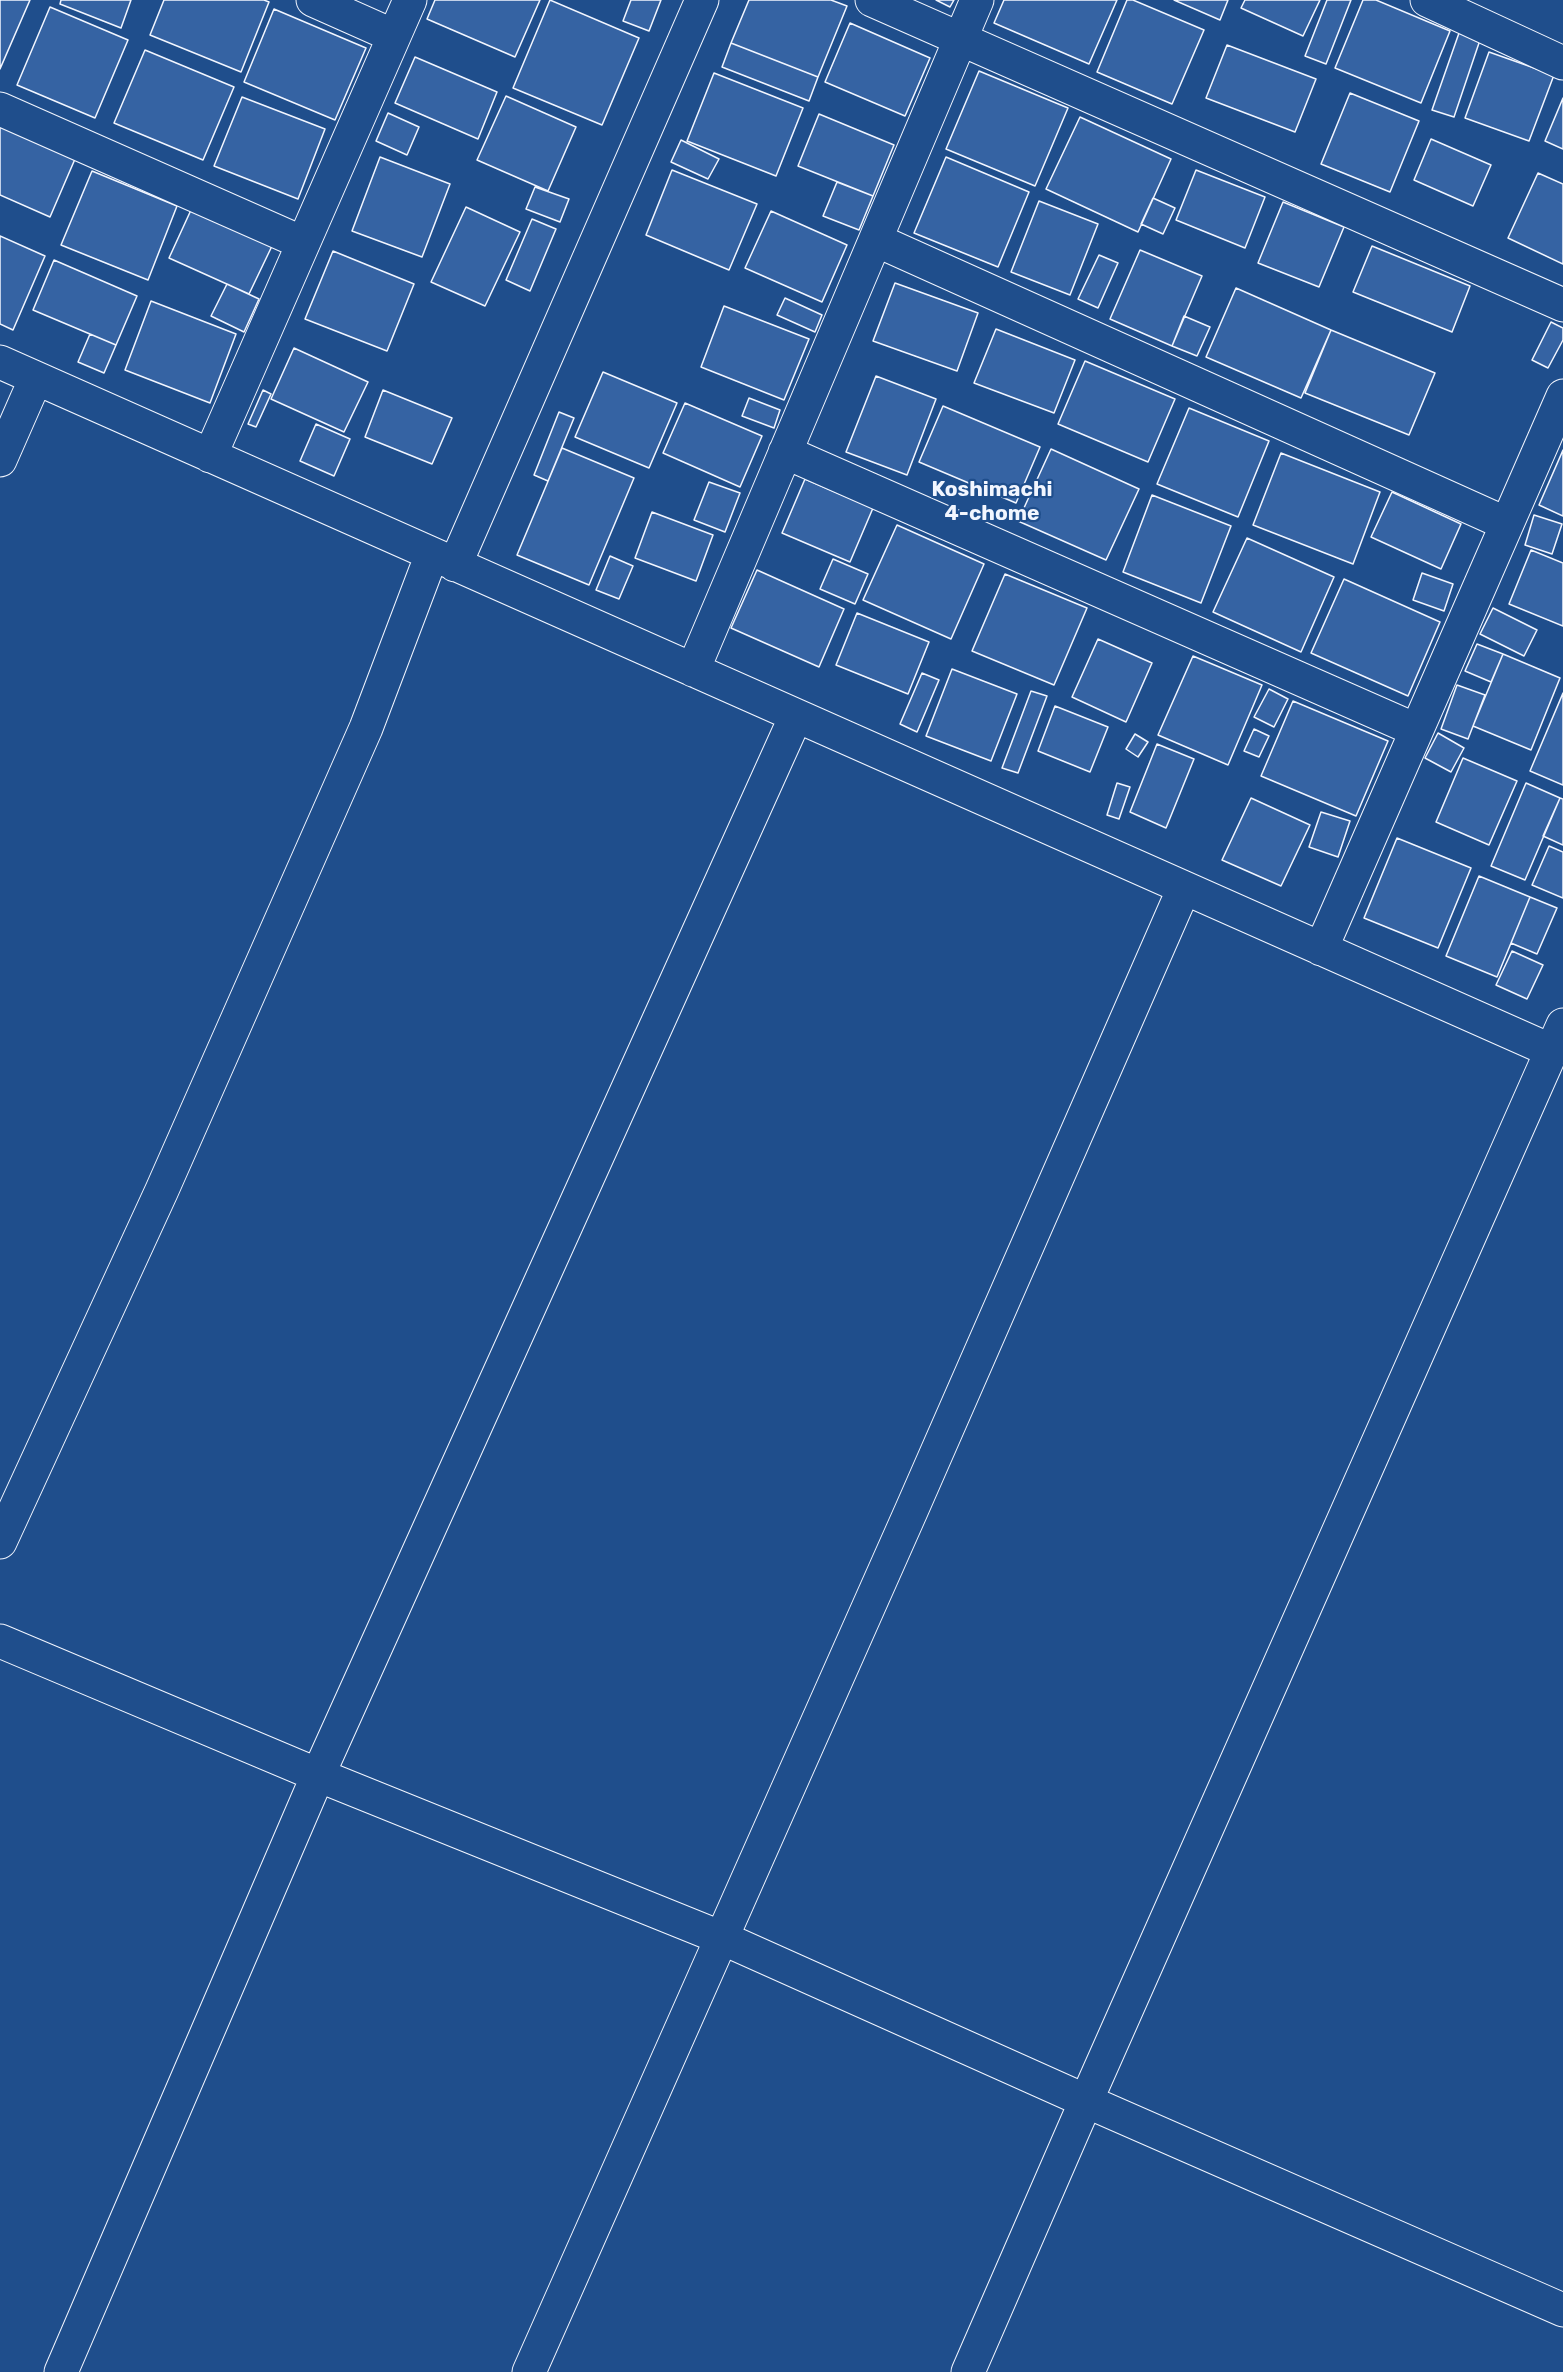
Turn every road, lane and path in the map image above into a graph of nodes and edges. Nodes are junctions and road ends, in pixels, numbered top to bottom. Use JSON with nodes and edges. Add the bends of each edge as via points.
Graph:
{"nodes":[{"id":1,"x":313,"y":0,"type":"edge"},
{"id":2,"x":410,"y":0,"type":"edge"},
{"id":3,"x":702,"y":0,"type":"edge"},
{"id":4,"x":872,"y":0,"type":"edge"},
{"id":5,"x":977,"y":0,"type":"edge"},
{"id":6,"x":1427,"y":0,"type":"edge"},
{"id":7,"x":394,"y":36,"type":"junction"},
{"id":8,"x":961,"y":39,"type":"junction"},
{"id":9,"x":1563,"y":63,"type":"edge"},
{"id":10,"x":0,"y":109,"type":"edge"},
{"id":11,"x":876,"y":240,"type":"junction"},
{"id":12,"x":303,"y":243,"type":"junction"},
{"id":13,"x":1563,"y":305,"type":"edge"},
{"id":14,"x":0,"y":362,"type":"edge"},
{"id":15,"x":36,"y":378,"type":"junction"},
{"id":16,"x":1563,"y":396,"type":"edge"},
{"id":17,"x":785,"y":452,"type":"junction"},
{"id":18,"x":210,"y":456,"type":"junction"},
{"id":19,"x":0,"y":460,"type":"edge"},
{"id":20,"x":1507,"y":524,"type":"junction"},
{"id":21,"x":444,"y":559,"type":"junction"},
{"id":22,"x":693,"y":670,"type":"junction"},
{"id":23,"x":796,"y":716,"type":"junction"},
{"id":24,"x":1416,"y":730,"type":"junction"},
{"id":25,"x":1184,"y":888,"type":"junction"},
{"id":26,"x":1321,"y":949,"type":"junction"},
{"id":27,"x":1557,"y":1038,"type":"edge"},
{"id":28,"x":0,"y":1542,"type":"edge"},
{"id":29,"x":0,"y":1641,"type":"edge"},
{"id":30,"x":318,"y":1774,"type":"junction"},
{"id":31,"x":722,"y":1938,"type":"junction"},
{"id":32,"x":1086,"y":2101,"type":"junction"},
{"id":33,"x":1563,"y":2310,"type":"edge"},
{"id":34,"x":61,"y":2372,"type":"edge"},
{"id":35,"x":529,"y":2372,"type":"edge"},
{"id":36,"x":968,"y":2372,"type":"edge"}],
"edges":[{"from":1,"to":7,"type":"street"},
{"from":2,"to":7,"type":"street"},
{"from":3,"to":21,"type":"street"},
{"from":4,"to":8,"type":"street"},
{"from":5,"to":8,"type":"street"},
{"from":6,"to":9,"type":"street"},
{"from":7,"to":12,"type":"street"},
{"from":8,"to":11,"type":"street"},
{"from":8,"to":13,"type":"street"},
{"from":10,"to":12,"type":"street"},
{"from":11,"to":17,"type":"street"},
{"from":11,"to":20,"type":"street"},
{"from":12,"to":18,"type":"street"},
{"from":14,"to":15,"type":"street"},
{"from":15,"to":18,"type":"street"},
{"from":15,"to":19,"type":"street"},
{"from":16,"to":20,"type":"street"},
{"from":17,"to":22,"type":"street"},
{"from":17,"to":24,"type":"street"},
{"from":18,"to":21,"type":"street"},
{"from":20,"to":24,"type":"street"},
{"from":21,"to":22,"type":"street"},
{"from":21,"to":28,"type":"street"},
{"from":22,"to":23,"type":"street"},
{"from":23,"to":25,"type":"street"},
{"from":23,"to":30,"type":"street"},
{"from":24,"to":26,"type":"street"},
{"from":25,"to":26,"type":"street"},
{"from":25,"to":31,"type":"street"},
{"from":26,"to":27,"type":"street"},
{"from":27,"to":32,"type":"street"},
{"from":29,"to":30,"type":"street"},
{"from":30,"to":31,"type":"street"},
{"from":30,"to":34,"type":"street"},
{"from":31,"to":32,"type":"street"},
{"from":31,"to":35,"type":"street"},
{"from":32,"to":33,"type":"street"},
{"from":32,"to":36,"type":"street"}]}
